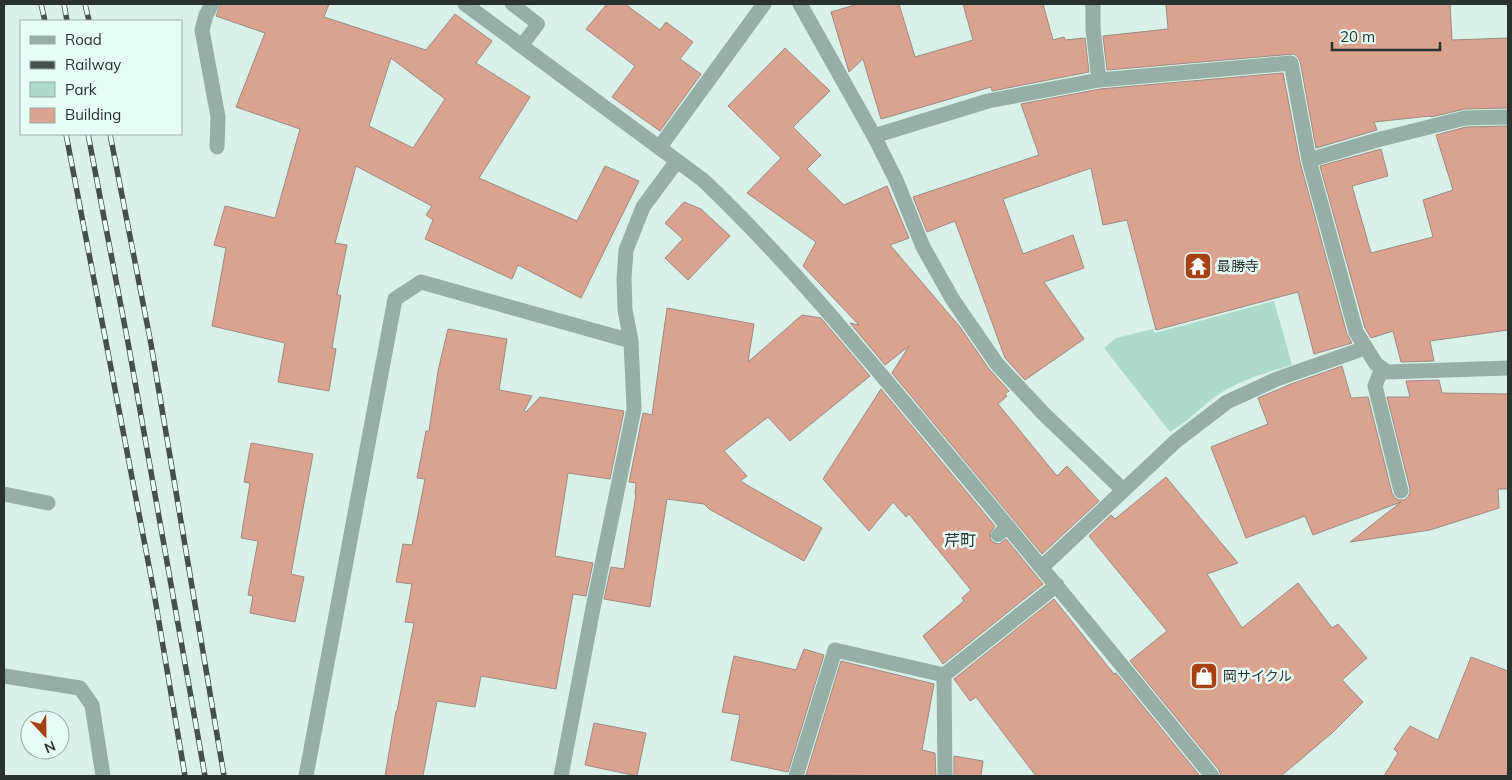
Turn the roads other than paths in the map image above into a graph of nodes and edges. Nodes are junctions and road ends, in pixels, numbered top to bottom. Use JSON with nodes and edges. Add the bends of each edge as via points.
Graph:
{"nodes":[{"id":1,"x":212,"y":4,"type":"edge"},
{"id":2,"x":465,"y":4,"type":"edge"},
{"id":3,"x":512,"y":4,"type":"edge"},
{"id":4,"x":762,"y":4,"type":"edge"},
{"id":5,"x":800,"y":4,"type":"edge"},
{"id":6,"x":1093,"y":4,"type":"edge"},
{"id":7,"x":522,"y":45,"type":"junction"},
{"id":8,"x":1099,"y":80,"type":"junction"},
{"id":9,"x":1508,"y":117,"type":"edge"},
{"id":10,"x":874,"y":136,"type":"junction"},
{"id":11,"x":216,"y":147,"type":"dead end"},
{"id":12,"x":660,"y":148,"type":"junction"},
{"id":13,"x":1309,"y":160,"type":"junction"},
{"id":14,"x":677,"y":161,"type":"junction"},
{"id":15,"x":631,"y":341,"type":"junction"},
{"id":16,"x":1365,"y":348,"type":"junction"},
{"id":17,"x":1382,"y":368,"type":"junction"},
{"id":18,"x":1508,"y":368,"type":"edge"},
{"id":19,"x":1123,"y":490,"type":"junction"},
{"id":20,"x":1401,"y":491,"type":"dead end"},
{"id":21,"x":4,"y":494,"type":"edge"},
{"id":22,"x":48,"y":503,"type":"dead end"},
{"id":23,"x":1042,"y":567,"type":"junction"},
{"id":24,"x":1057,"y":585,"type":"junction"},
{"id":25,"x":944,"y":675,"type":"junction"},
{"id":26,"x":4,"y":676,"type":"edge"},
{"id":27,"x":104,"y":776,"type":"edge"},
{"id":28,"x":306,"y":776,"type":"edge"},
{"id":29,"x":561,"y":776,"type":"edge"},
{"id":30,"x":796,"y":776,"type":"edge"},
{"id":31,"x":945,"y":776,"type":"edge"},
{"id":32,"x":1212,"y":776,"type":"edge"}],
"edges":[{"from":1,"to":11,"type":"street","via":[[202,30],[218,117]]},
{"from":2,"to":7,"type":"street"},
{"from":3,"to":7,"type":"lane","via":[[538,24]]},
{"from":4,"to":12,"type":"street"},
{"from":5,"to":10,"type":"street"},
{"from":6,"to":8,"type":"street"},
{"from":7,"to":12,"type":"street"},
{"from":8,"to":10,"type":"street","via":[[988,101]]},
{"from":8,"to":13,"type":"street","via":[[1291,63]]},
{"from":9,"to":13,"type":"street","via":[[1465,118]]},
{"from":10,"to":19,"type":"street","via":[[923,247],[953,300],[997,364]]},
{"from":12,"to":14,"type":"street"},
{"from":13,"to":16,"type":"street","via":[[1356,332]]},
{"from":14,"to":15,"type":"street","via":[[643,207],[626,250],[625,310]]},
{"from":14,"to":23,"type":"street","via":[[730,206],[845,331],[1003,531]]},
{"from":15,"to":28,"type":"street","via":[[421,282],[395,299]]},
{"from":15,"to":29,"type":"street","via":[[634,409]]},
{"from":16,"to":17,"type":"street"},
{"from":16,"to":19,"type":"street","via":[[1277,379],[1227,402],[1176,440]]},
{"from":17,"to":18,"type":"street","via":[[1387,372]]},
{"from":17,"to":20,"type":"street","via":[[1375,386]]},
{"from":19,"to":23,"type":"street"},
{"from":21,"to":22,"type":"street"},
{"from":23,"to":24,"type":"street"},
{"from":24,"to":25,"type":"street"},
{"from":24,"to":32,"type":"street"},
{"from":25,"to":30,"type":"street","via":[[835,650]]},
{"from":25,"to":31,"type":"street"},
{"from":26,"to":27,"type":"street","via":[[80,688],[92,705]]}]}
